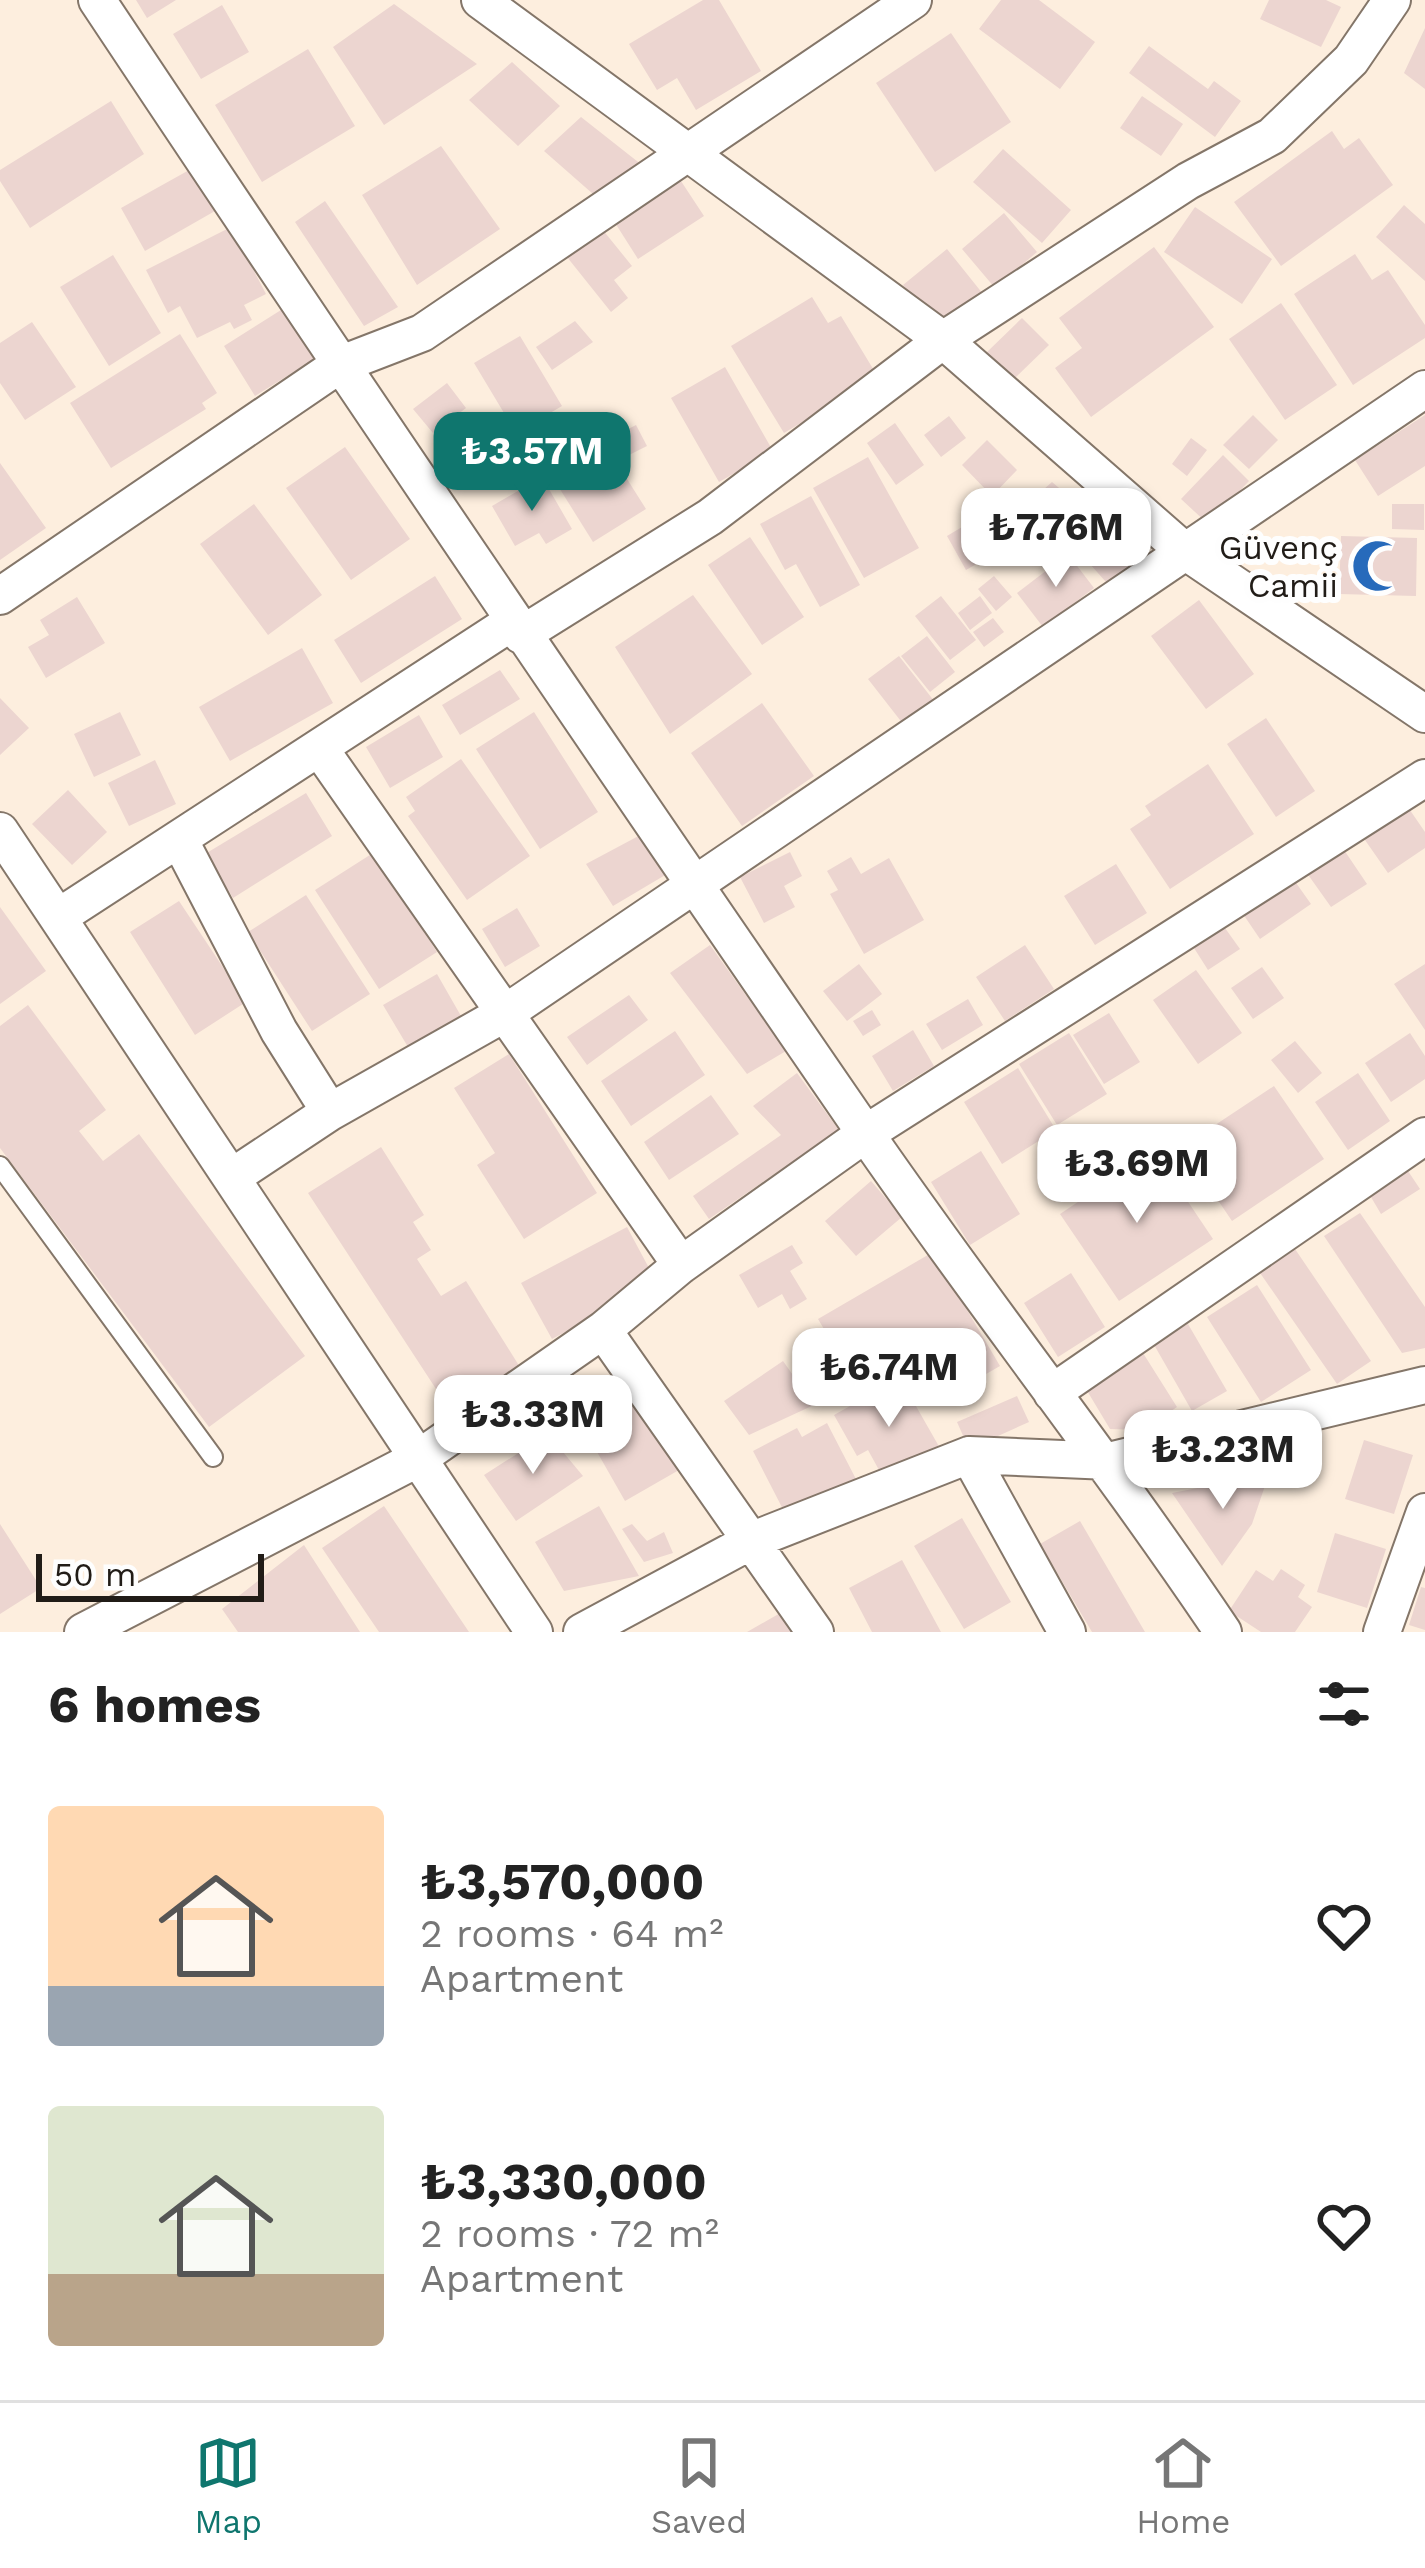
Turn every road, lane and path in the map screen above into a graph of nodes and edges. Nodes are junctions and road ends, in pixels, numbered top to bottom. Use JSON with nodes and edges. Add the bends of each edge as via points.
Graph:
{"nodes":[{"id":1,"x":97,"y":0,"type":"edge"},
{"id":2,"x":480,"y":0,"type":"edge"},
{"id":3,"x":913,"y":0,"type":"edge"},
{"id":4,"x":1392,"y":0,"type":"edge"},
{"id":5,"x":687,"y":155,"type":"junction"},
{"id":6,"x":943,"y":340,"type":"junction"},
{"id":7,"x":339,"y":365,"type":"junction"},
{"id":8,"x":1425,"y":389,"type":"edge"},
{"id":9,"x":1183,"y":549,"type":"junction"},
{"id":10,"x":0,"y":596,"type":"edge"},
{"id":11,"x":516,"y":628,"type":"junction"},
{"id":12,"x":1425,"y":714,"type":"edge"},
{"id":13,"x":320,"y":748,"type":"junction"},
{"id":14,"x":1425,"y":778,"type":"edge"},
{"id":15,"x":0,"y":832,"type":"edge"},
{"id":16,"x":179,"y":839,"type":"junction"},
{"id":17,"x":696,"y":884,"type":"junction"},
{"id":18,"x":60,"y":916,"type":"junction"},
{"id":19,"x":508,"y":1012,"type":"junction"},
{"id":20,"x":329,"y":1112,"type":"junction"},
{"id":21,"x":866,"y":1134,"type":"junction"},
{"id":22,"x":1425,"y":1136,"type":"edge"},
{"id":23,"x":0,"y":1166,"type":"edge"},
{"id":24,"x":232,"y":1177,"type":"junction"},
{"id":25,"x":681,"y":1264,"type":"junction"},
{"id":26,"x":603,"y":1330,"type":"junction"},
{"id":27,"x":1425,"y":1385,"type":"edge"},
{"id":28,"x":1052,"y":1393,"type":"junction"},
{"id":29,"x":969,"y":1455,"type":"junction"},
{"id":30,"x":213,"y":1457,"type":"dead end"},
{"id":31,"x":419,"y":1458,"type":"junction"},
{"id":32,"x":1109,"y":1461,"type":"junction"},
{"id":33,"x":1425,"y":1513,"type":"edge"},
{"id":34,"x":753,"y":1540,"type":"junction"},
{"id":35,"x":83,"y":1632,"type":"edge"},
{"id":36,"x":534,"y":1632,"type":"edge"},
{"id":37,"x":582,"y":1632,"type":"edge"},
{"id":38,"x":815,"y":1632,"type":"edge"},
{"id":39,"x":1067,"y":1632,"type":"edge"},
{"id":40,"x":1223,"y":1632,"type":"edge"},
{"id":41,"x":1382,"y":1632,"type":"edge"}],
"edges":[{"from":1,"to":7,"type":"street"},
{"from":2,"to":5,"type":"street"},
{"from":3,"to":5,"type":"street"},
{"from":4,"to":6,"type":"street","via":[[1351,60],[1272,136],[1188,181]]},
{"from":5,"to":6,"type":"street"},
{"from":5,"to":7,"type":"street","via":[[422,333]]},
{"from":6,"to":9,"type":"street"},
{"from":6,"to":11,"type":"street","via":[[710,518]]},
{"from":7,"to":10,"type":"street"},
{"from":7,"to":11,"type":"street"},
{"from":8,"to":9,"type":"street"},
{"from":9,"to":12,"type":"street"},
{"from":9,"to":17,"type":"street"},
{"from":11,"to":13,"type":"street"},
{"from":11,"to":17,"type":"street"},
{"from":13,"to":16,"type":"street"},
{"from":13,"to":19,"type":"street"},
{"from":14,"to":21,"type":"street"},
{"from":15,"to":18,"type":"street"},
{"from":16,"to":18,"type":"street"},
{"from":16,"to":20,"type":"street"},
{"from":17,"to":19,"type":"street"},
{"from":17,"to":21,"type":"street"},
{"from":18,"to":24,"type":"street"},
{"from":19,"to":20,"type":"street"},
{"from":19,"to":25,"type":"street"},
{"from":20,"to":24,"type":"street"},
{"from":21,"to":25,"type":"street"},
{"from":21,"to":28,"type":"street"},
{"from":22,"to":28,"type":"street"},
{"from":23,"to":30,"type":"lane"},
{"from":24,"to":31,"type":"street"},
{"from":25,"to":26,"type":"street"},
{"from":26,"to":31,"type":"street"},
{"from":26,"to":34,"type":"street"},
{"from":27,"to":32,"type":"street"},
{"from":28,"to":32,"type":"street"},
{"from":29,"to":32,"type":"street"},
{"from":29,"to":34,"type":"street"},
{"from":29,"to":39,"type":"street"},
{"from":31,"to":35,"type":"street"},
{"from":31,"to":36,"type":"street"},
{"from":32,"to":40,"type":"street"},
{"from":33,"to":41,"type":"street"},
{"from":34,"to":37,"type":"street"},
{"from":34,"to":38,"type":"street"}]}
